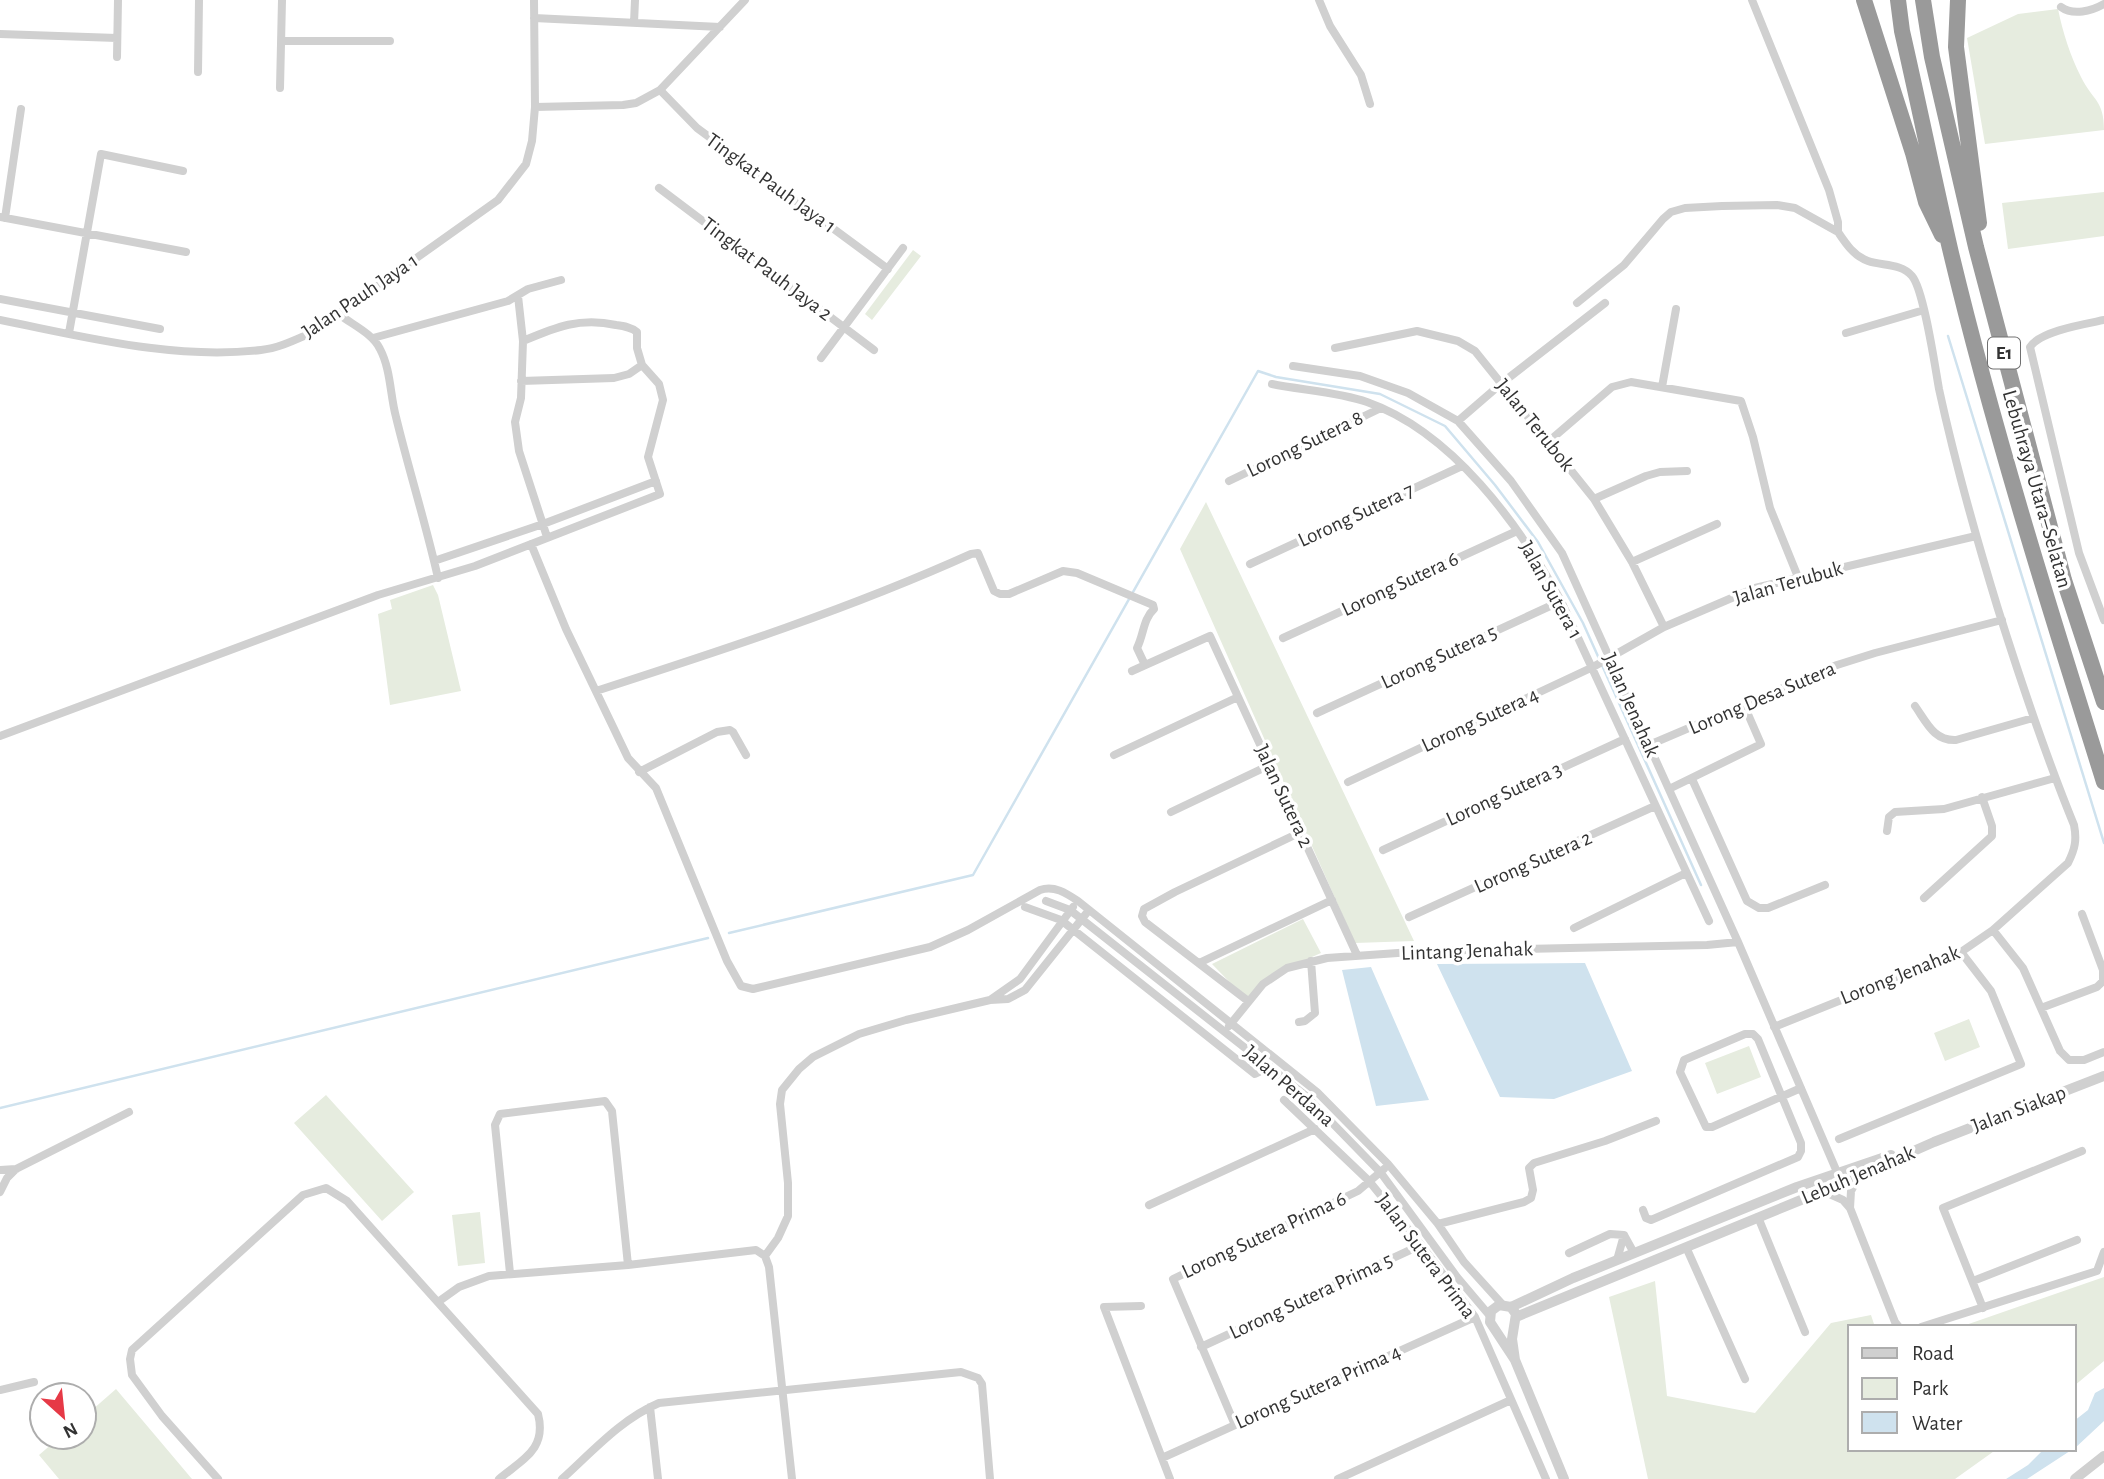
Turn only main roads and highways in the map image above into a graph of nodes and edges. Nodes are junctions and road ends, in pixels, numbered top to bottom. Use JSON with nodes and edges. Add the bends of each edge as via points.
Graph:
{"nodes":[{"id":1,"x":1864,"y":0,"type":"edge"},
{"id":2,"x":1898,"y":0,"type":"edge"},
{"id":3,"x":1923,"y":0,"type":"edge"},
{"id":4,"x":1958,"y":0,"type":"edge"},
{"id":5,"x":1976,"y":247,"type":"junction"},
{"id":6,"x":1951,"y":253,"type":"junction"},
{"id":7,"x":2104,"y":702,"type":"edge"},
{"id":8,"x":2104,"y":782,"type":"edge"}],
"edges":[{"from":1,"to":6,"type":"highway","via":[[1926,202]]},
{"from":2,"to":6,"type":"highway","name":"Lebuhraya Utara–Selatan","number":"E1"},
{"from":3,"to":5,"type":"highway","name":"Lebuhraya Utara–Selatan","number":"E1","via":[[1931,57]]},
{"from":4,"to":5,"type":"highway","via":[[1955,46],[1977,197],[1980,227]]},
{"from":5,"to":7,"type":"highway","name":"Lebuhraya Utara–Selatan","number":"E1","via":[[2064,580]]},
{"from":6,"to":8,"type":"highway","name":"Lebuhraya Utara–Selatan","number":"E1","via":[[2035,560]]}]}
